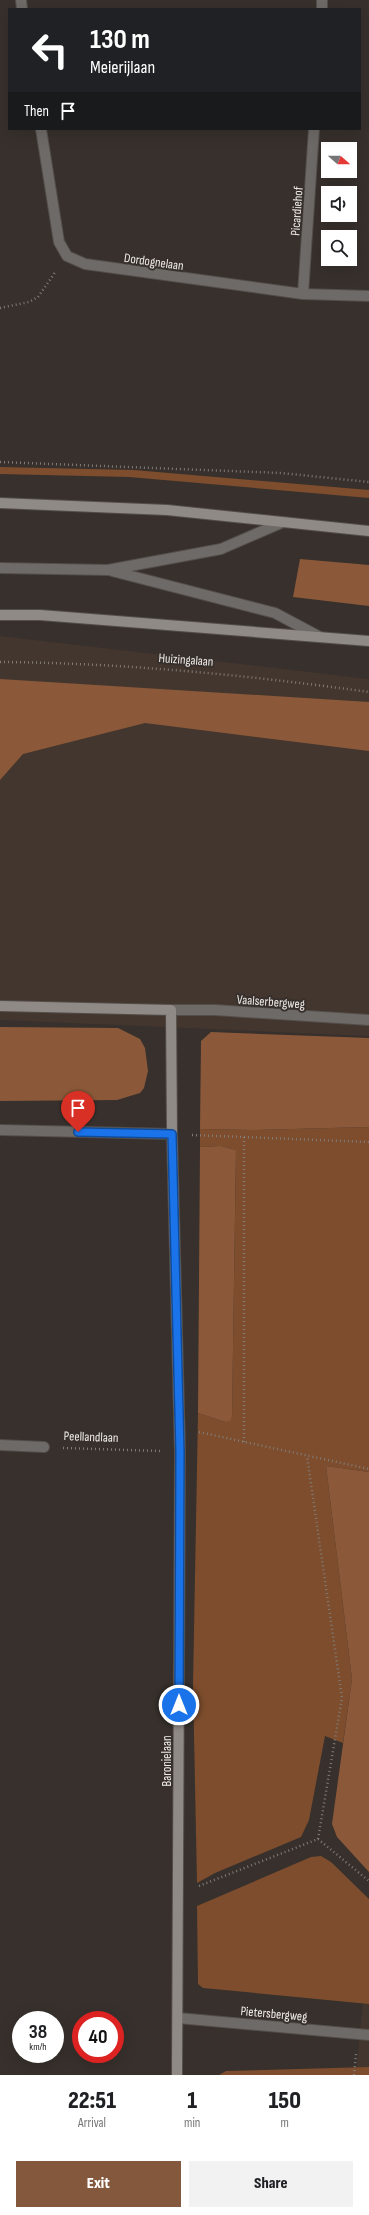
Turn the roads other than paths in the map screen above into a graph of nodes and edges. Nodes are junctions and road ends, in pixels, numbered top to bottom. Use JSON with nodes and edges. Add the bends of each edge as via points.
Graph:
{"nodes":[{"id":1,"x":41,"y":130,"type":"edge"},
{"id":2,"x":314,"y":130,"type":"edge"},
{"id":3,"x":303,"y":294,"type":"junction"},
{"id":4,"x":369,"y":296,"type":"edge"},
{"id":5,"x":0,"y":503,"type":"edge"},
{"id":6,"x":281,"y":523,"type":"junction"},
{"id":7,"x":369,"y":531,"type":"edge"},
{"id":8,"x":0,"y":568,"type":"edge"},
{"id":9,"x":108,"y":570,"type":"junction"},
{"id":10,"x":0,"y":615,"type":"edge"},
{"id":11,"x":320,"y":637,"type":"junction"},
{"id":12,"x":369,"y":641,"type":"edge"},
{"id":13,"x":0,"y":1006,"type":"edge"},
{"id":14,"x":171,"y":1010,"type":"junction"},
{"id":15,"x":369,"y":1020,"type":"edge"},
{"id":16,"x":0,"y":1130,"type":"edge"},
{"id":17,"x":172,"y":1134,"type":"junction"},
{"id":18,"x":0,"y":1445,"type":"edge"},
{"id":19,"x":44,"y":1447,"type":"road end"},
{"id":20,"x":178,"y":2018,"type":"junction"},
{"id":21,"x":369,"y":2035,"type":"edge"},
{"id":22,"x":178,"y":2075,"type":"edge"}],
"edges":[{"from":1,"to":3,"type":"street","name":"Dordognelaan","via":[[59,242],[67,256],[85,264]]},
{"from":2,"to":3,"type":"street","name":"Picardiehof"},
{"from":3,"to":4,"type":"street","name":"Dordognelaan"},
{"from":5,"to":6,"type":"street","via":[[167,510]]},
{"from":6,"to":7,"type":"street"},
{"from":6,"to":9,"type":"street","via":[[221,549]]},
{"from":8,"to":9,"type":"street"},
{"from":9,"to":11,"type":"street","via":[[275,612]]},
{"from":10,"to":11,"type":"street","via":[[40,615]]},
{"from":11,"to":12,"type":"street"},
{"from":13,"to":14,"type":"street","name":"Vaalserbergweg"},
{"from":14,"to":15,"type":"street","name":"Vaalserbergweg","via":[[214,1010]]},
{"from":14,"to":17,"type":"street"},
{"from":16,"to":17,"type":"street"},
{"from":17,"to":20,"type":"street","name":"Baronielaan","via":[[180,1452]]},
{"from":18,"to":19,"type":"street"},
{"from":20,"to":21,"type":"street","name":"Pietersbergweg"},
{"from":20,"to":22,"type":"street","name":"Baronielaan"}]}
